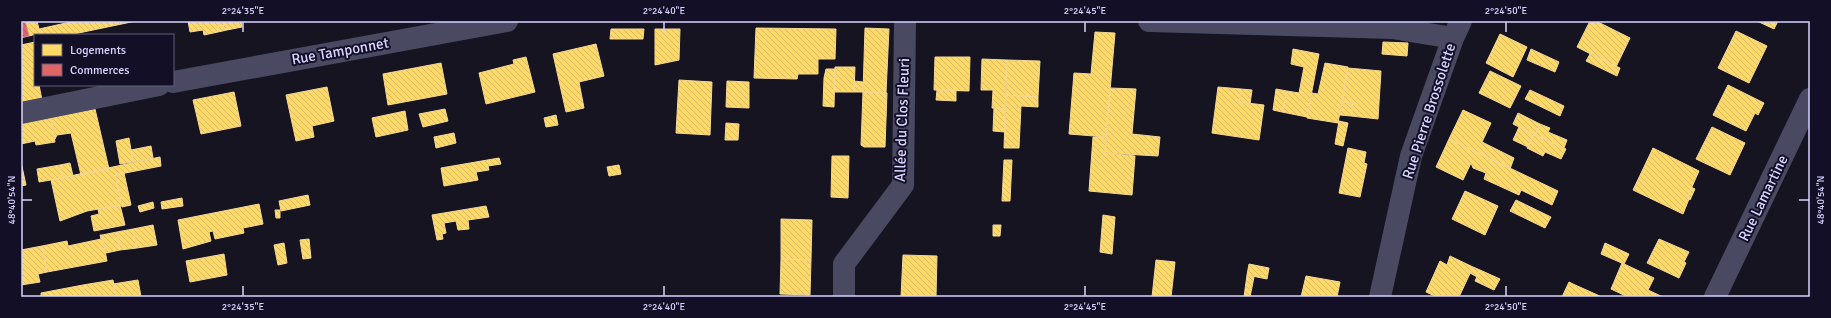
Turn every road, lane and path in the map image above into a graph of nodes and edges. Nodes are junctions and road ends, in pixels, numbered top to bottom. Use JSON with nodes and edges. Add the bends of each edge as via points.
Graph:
{"nodes":[{"id":1,"x":506,"y":21,"type":"edge"},
{"id":2,"x":905,"y":21,"type":"edge"},
{"id":3,"x":1149,"y":21,"type":"edge"},
{"id":4,"x":1457,"y":30,"type":"edge"},
{"id":5,"x":174,"y":82,"type":"edge"},
{"id":6,"x":154,"y":86,"type":"edge"},
{"id":7,"x":1810,"y":99,"type":"edge"},
{"id":8,"x":21,"y":112,"type":"edge"},
{"id":9,"x":844,"y":297,"type":"edge"},
{"id":10,"x":1380,"y":297,"type":"edge"},
{"id":11,"x":1715,"y":297,"type":"edge"}],
"edges":[{"from":1,"to":5,"type":"street","name":"Rue Tamponnet"},
{"from":2,"to":9,"type":"street","name":"Allée du Clos Fleuri","via":[[903,186],[844,264]]},
{"from":3,"to":4,"type":"street"},
{"from":4,"to":10,"type":"street","name":"Rue Pierre Brossolette","via":[[1411,156]]},
{"from":6,"to":8,"type":"street"},
{"from":7,"to":11,"type":"street","name":"Rue Lamartine"}]}
